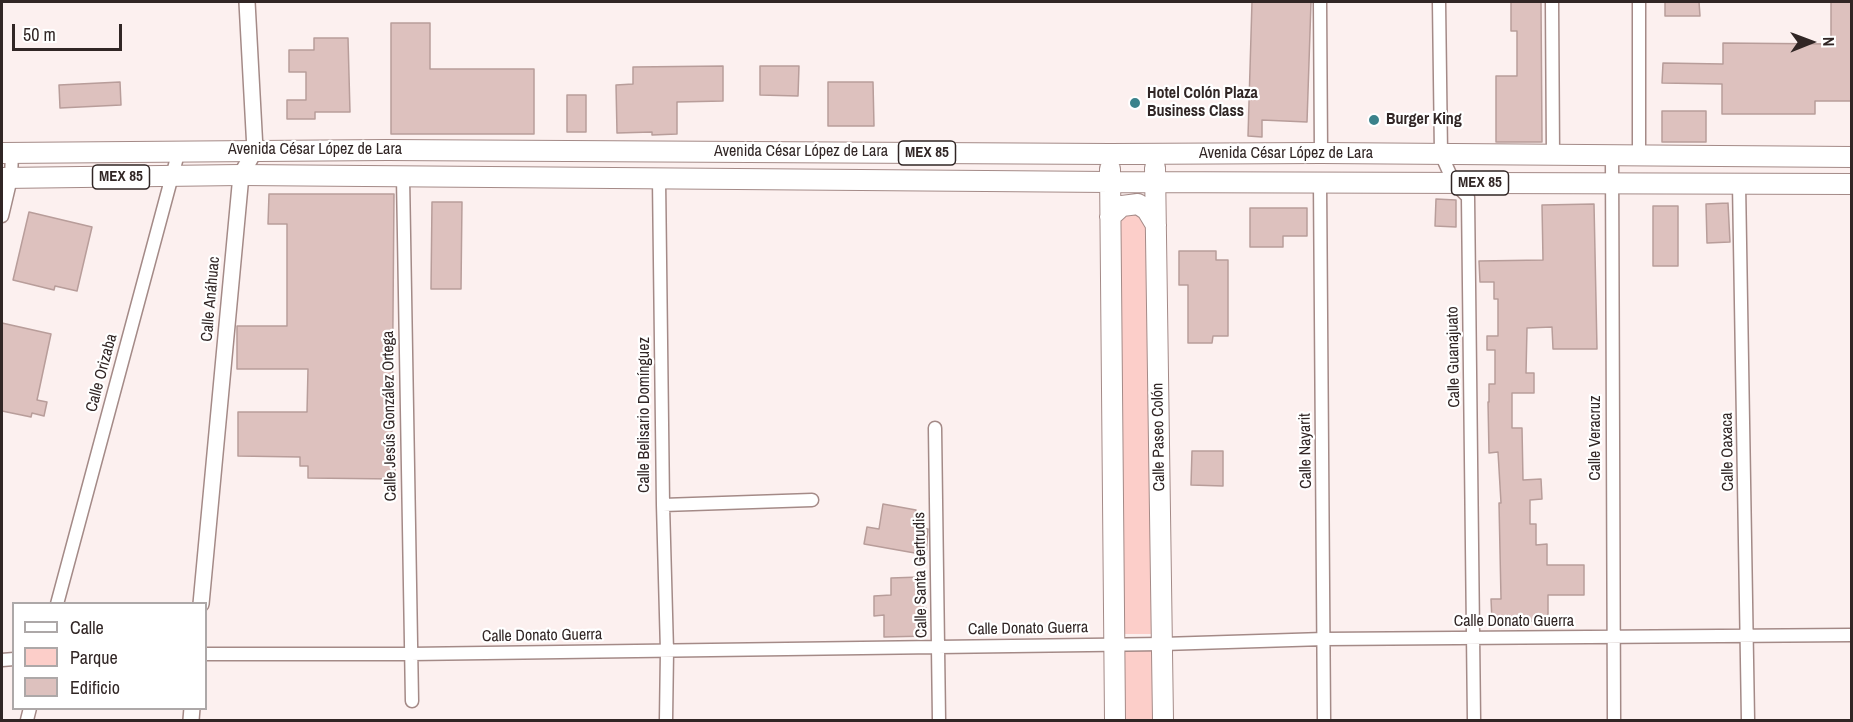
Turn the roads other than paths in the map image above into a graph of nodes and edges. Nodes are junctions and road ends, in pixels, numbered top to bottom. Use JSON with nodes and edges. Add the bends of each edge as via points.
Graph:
{"nodes":[{"id":1,"x":247,"y":2,"type":"edge"},
{"id":2,"x":1320,"y":2,"type":"edge"},
{"id":3,"x":1439,"y":2,"type":"edge"},
{"id":4,"x":1552,"y":2,"type":"edge"},
{"id":5,"x":1639,"y":2,"type":"edge"},
{"id":6,"x":179,"y":150,"type":"junction"},
{"id":7,"x":255,"y":150,"type":"junction"},
{"id":8,"x":7,"y":153,"type":"edge"},
{"id":9,"x":1321,"y":153,"type":"junction"},
{"id":10,"x":1110,"y":154,"type":"junction"},
{"id":11,"x":1155,"y":154,"type":"junction"},
{"id":12,"x":1441,"y":154,"type":"junction"},
{"id":13,"x":1612,"y":155,"type":"junction"},
{"id":14,"x":1553,"y":156,"type":"junction"},
{"id":15,"x":1639,"y":156,"type":"junction"},
{"id":16,"x":1851,"y":158,"type":"edge"},
{"id":17,"x":172,"y":176,"type":"junction"},
{"id":18,"x":241,"y":176,"type":"junction"},
{"id":19,"x":403,"y":177,"type":"junction"},
{"id":20,"x":7,"y":178,"type":"edge"},
{"id":21,"x":659,"y":179,"type":"junction"},
{"id":22,"x":1156,"y":181,"type":"junction"},
{"id":23,"x":1109,"y":182,"type":"junction"},
{"id":24,"x":1320,"y":182,"type":"junction"},
{"id":25,"x":1454,"y":183,"type":"junction"},
{"id":26,"x":1739,"y":183,"type":"junction"},
{"id":27,"x":1611,"y":184,"type":"junction"},
{"id":28,"x":1851,"y":184,"type":"edge"},
{"id":29,"x":2,"y":216,"type":"edge"},
{"id":30,"x":1110,"y":218,"type":"junction"},
{"id":31,"x":1156,"y":225,"type":"junction"},
{"id":32,"x":935,"y":428,"type":"dead end"},
{"id":33,"x":812,"y":500,"type":"dead end"},
{"id":34,"x":663,"y":505,"type":"junction"},
{"id":35,"x":57,"y":602,"type":"edge"},
{"id":36,"x":201,"y":602,"type":"edge"},
{"id":37,"x":1851,"y":635,"type":"edge"},
{"id":38,"x":1747,"y":637,"type":"junction"},
{"id":39,"x":1613,"y":638,"type":"junction"},
{"id":40,"x":1324,"y":639,"type":"junction"},
{"id":41,"x":1474,"y":639,"type":"junction"},
{"id":42,"x":1163,"y":644,"type":"junction"},
{"id":43,"x":1115,"y":645,"type":"junction"},
{"id":44,"x":939,"y":646,"type":"junction"},
{"id":45,"x":667,"y":651,"type":"junction"},
{"id":46,"x":207,"y":654,"type":"edge"},
{"id":47,"x":410,"y":654,"type":"junction"},
{"id":48,"x":412,"y":701,"type":"dead end"},
{"id":49,"x":666,"y":720,"type":"edge"},
{"id":50,"x":939,"y":720,"type":"edge"},
{"id":51,"x":1115,"y":720,"type":"edge"},
{"id":52,"x":1163,"y":720,"type":"edge"},
{"id":53,"x":1324,"y":720,"type":"edge"},
{"id":54,"x":1474,"y":720,"type":"edge"},
{"id":55,"x":1614,"y":720,"type":"edge"},
{"id":56,"x":1748,"y":720,"type":"edge"}],
"edges":[{"from":1,"to":7,"type":"street"},
{"from":2,"to":9,"type":"street"},
{"from":3,"to":12,"type":"street","name":"Calle Guanajuato"},
{"from":4,"to":14,"type":"street"},
{"from":5,"to":15,"type":"street"},
{"from":6,"to":7,"type":"main road","name":"Avenida César López de Lara","number":"MEX 85"},
{"from":6,"to":8,"type":"main road","name":"Avenida César López de Lara","number":"MEX 85"},
{"from":6,"to":17,"type":"street","name":"Calle Orizaba"},
{"from":7,"to":10,"type":"main road","name":"Avenida César López de Lara","number":"MEX 85"},
{"from":7,"to":18,"type":"street","name":"Calle Anáhuac"},
{"from":8,"to":20,"type":"street"},
{"from":9,"to":11,"type":"main road","name":"Avenida César López de Lara","number":"MEX 85"},
{"from":9,"to":12,"type":"main road","name":"Avenida César López de Lara","number":"MEX 85"},
{"from":10,"to":11,"type":"main road","name":"Avenida César López de Lara","number":"MEX 85"},
{"from":10,"to":23,"type":"main road"},
{"from":11,"to":22,"type":"main road","name":"Calle Paseo Colón"},
{"from":12,"to":14,"type":"main road","name":"Avenida César López de Lara","number":"MEX 85"},
{"from":12,"to":25,"type":"street","name":"Calle Guanajuato"},
{"from":13,"to":14,"type":"main road","name":"Avenida César López de Lara","number":"MEX 85"},
{"from":13,"to":15,"type":"main road","name":"Avenida César López de Lara","number":"MEX 85"},
{"from":13,"to":27,"type":"street","name":"Calle Veracruz"},
{"from":15,"to":16,"type":"main road","name":"Avenida César López de Lara","number":"MEX 85"},
{"from":17,"to":18,"type":"main road","name":"Avenida César López de Lara","number":"MEX 85"},
{"from":17,"to":20,"type":"main road","name":"Avenida César López de Lara","number":"MEX 85"},
{"from":17,"to":35,"type":"street","name":"Calle Orizaba"},
{"from":18,"to":19,"type":"main road","name":"Avenida César López de Lara","number":"MEX 85"},
{"from":18,"to":36,"type":"street","name":"Calle Anáhuac"},
{"from":19,"to":21,"type":"main road","name":"Avenida César López de Lara","number":"MEX 85"},
{"from":19,"to":47,"type":"street","name":"Calle Jesús González Ortega"},
{"from":20,"to":29,"type":"street"},
{"from":21,"to":23,"type":"main road","name":"Avenida César López de Lara","number":"MEX 85"},
{"from":21,"to":34,"type":"street","name":"Calle Belisario Domínguez"},
{"from":22,"to":23,"type":"main road","name":"Avenida César López de Lara","number":"MEX 85"},
{"from":22,"to":24,"type":"main road","name":"Avenida César López de Lara","number":"MEX 85"},
{"from":22,"to":31,"type":"main road","name":"Calle Paseo Colón"},
{"from":23,"to":30,"type":"main road"},
{"from":24,"to":25,"type":"main road","name":"Avenida César López de Lara","number":"MEX 85"},
{"from":24,"to":40,"type":"street","name":"Calle Nayarit"},
{"from":25,"to":27,"type":"main road","name":"Avenida César López de Lara","number":"MEX 85"},
{"from":25,"to":41,"type":"street","name":"Calle Guanajuato","via":[[1468,197]]},
{"from":26,"to":27,"type":"main road","name":"Avenida César López de Lara","number":"MEX 85"},
{"from":26,"to":28,"type":"main road","name":"Avenida César López de Lara","number":"MEX 85"},
{"from":26,"to":38,"type":"street","name":"Calle Oaxaca"},
{"from":27,"to":39,"type":"street","name":"Calle Veracruz"},
{"from":30,"to":31,"type":"main road","via":[[1122,206],[1138,204]]},
{"from":30,"to":43,"type":"main road"},
{"from":31,"to":42,"type":"main road","name":"Calle Paseo Colón"},
{"from":32,"to":44,"type":"street","name":"Calle Santa Gertrudis"},
{"from":33,"to":34,"type":"street"},
{"from":34,"to":45,"type":"street","name":"Calle Belisario Domínguez"},
{"from":37,"to":38,"type":"street","name":"Calle Donato Guerra"},
{"from":38,"to":39,"type":"street","name":"Calle Donato Guerra"},
{"from":38,"to":56,"type":"street","name":"Calle Oaxaca"},
{"from":39,"to":41,"type":"street","name":"Calle Donato Guerra"},
{"from":39,"to":55,"type":"street","name":"Calle Veracruz"},
{"from":40,"to":41,"type":"street","name":"Calle Donato Guerra"},
{"from":40,"to":42,"type":"street","name":"Calle Donato Guerra"},
{"from":40,"to":53,"type":"street","name":"Calle Nayarit"},
{"from":41,"to":54,"type":"street","name":"Calle Guanajuato"},
{"from":42,"to":43,"type":"street","name":"Calle Donato Guerra"},
{"from":42,"to":52,"type":"main road","name":"Calle Paseo Colón"},
{"from":43,"to":44,"type":"street","name":"Calle Donato Guerra"},
{"from":43,"to":51,"type":"main road"},
{"from":44,"to":45,"type":"street","name":"Calle Donato Guerra"},
{"from":44,"to":50,"type":"street","name":"Calle Santa Gertrudis"},
{"from":45,"to":47,"type":"street","name":"Calle Donato Guerra"},
{"from":45,"to":49,"type":"street","name":"Calle Belisario Domínguez"},
{"from":46,"to":47,"type":"street","name":"Calle Donato Guerra"},
{"from":47,"to":48,"type":"street","name":"Calle Jesús González Ortega"}]}
